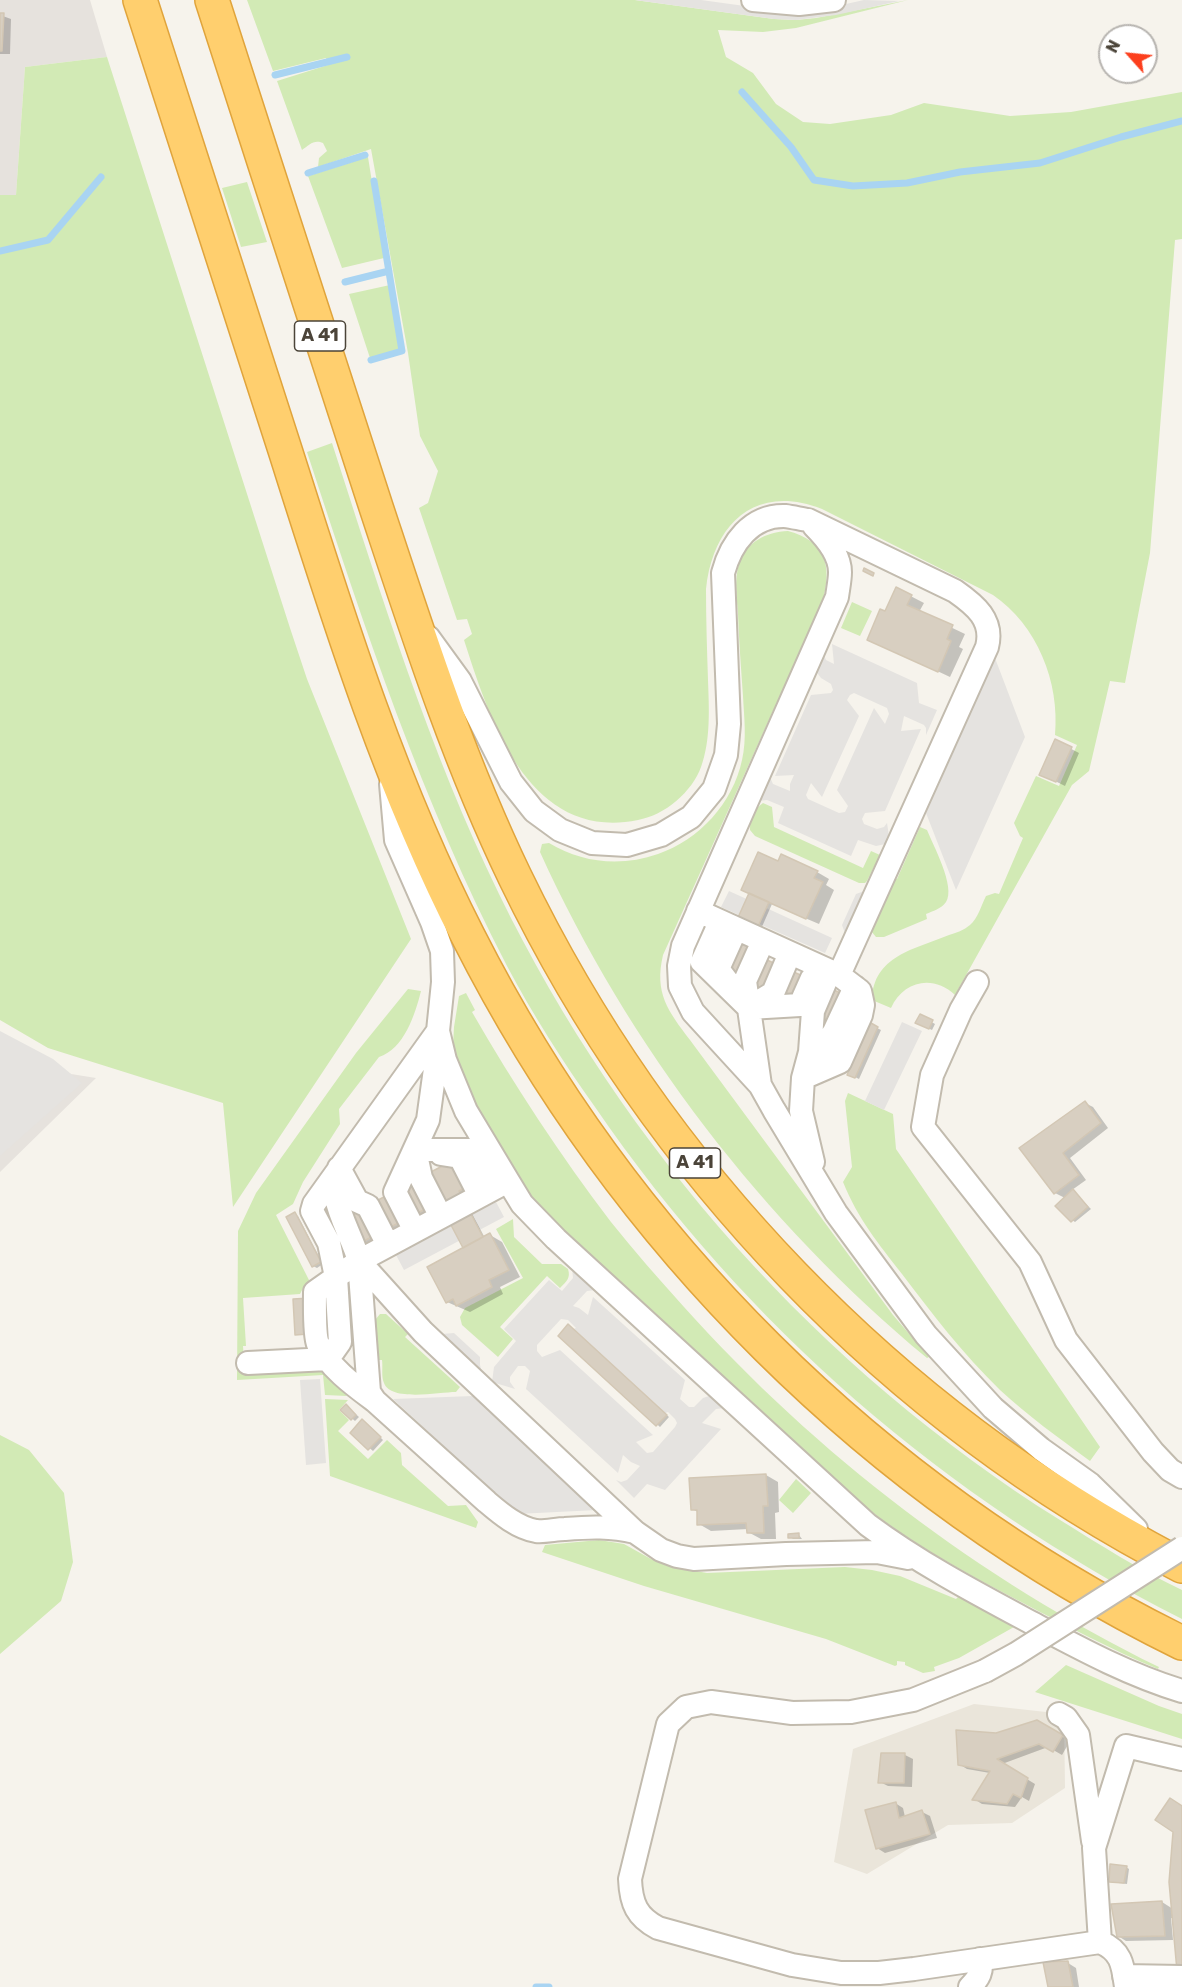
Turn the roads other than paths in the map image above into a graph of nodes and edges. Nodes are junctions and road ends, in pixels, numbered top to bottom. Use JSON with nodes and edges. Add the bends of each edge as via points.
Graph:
{"nodes":[{"id":1,"x":140,"y":0,"type":"edge"},
{"id":2,"x":212,"y":0,"type":"edge"},
{"id":3,"x":753,"y":0,"type":"edge"},
{"id":4,"x":834,"y":0,"type":"edge"},
{"id":5,"x":808,"y":520,"type":"junction"},
{"id":6,"x":412,"y":617,"type":"junction"},
{"id":7,"x":389,"y":761,"type":"junction"},
{"id":8,"x":698,"y":912,"type":"junction"},
{"id":9,"x":794,"y":955,"type":"junction"},
{"id":10,"x":977,"y":982,"type":"dead end"},
{"id":11,"x":749,"y":1008,"type":"junction"},
{"id":12,"x":438,"y":1031,"type":"junction"},
{"id":13,"x":803,"y":1078,"type":"junction"},
{"id":14,"x":760,"y":1085,"type":"junction"},
{"id":15,"x":416,"y":1150,"type":"junction"},
{"id":16,"x":339,"y":1168,"type":"junction"},
{"id":17,"x":836,"y":1213,"type":"junction"},
{"id":18,"x":434,"y":1221,"type":"junction"},
{"id":19,"x":336,"y":1277,"type":"junction"},
{"id":20,"x":328,"y":1359,"type":"junction"},
{"id":21,"x":248,"y":1363,"type":"dead end"},
{"id":22,"x":375,"y":1401,"type":"junction"},
{"id":23,"x":1182,"y":1477,"type":"edge"},
{"id":24,"x":635,"y":1532,"type":"junction"},
{"id":25,"x":1176,"y":1557,"type":"edge"},
{"id":26,"x":919,"y":1560,"type":"junction"},
{"id":27,"x":1182,"y":1643,"type":"edge"},
{"id":28,"x":1182,"y":1692,"type":"edge"},
{"id":29,"x":1059,"y":1714,"type":"dead end"},
{"id":30,"x":1182,"y":1759,"type":"edge"},
{"id":31,"x":1094,"y":1848,"type":"junction"},
{"id":32,"x":1100,"y":1942,"type":"junction"},
{"id":33,"x":980,"y":1959,"type":"junction"},
{"id":34,"x":1182,"y":1977,"type":"edge"},
{"id":35,"x":1125,"y":1981,"type":"edge"},
{"id":36,"x":970,"y":1987,"type":"edge"}],
"edges":[{"from":1,"to":7,"type":"highway","via":[[322,566]]},
{"from":2,"to":6,"type":"highway","number":"A 41"},
{"from":3,"to":4,"type":"street","via":[[799,4]]},
{"from":5,"to":6,"type":"street","via":[[783,516],[758,521],[728,555],[722,598],[729,724],[726,755],[714,789],[691,817],[661,835],[627,844],[592,843],[560,830],[534,811],[511,782],[460,681]]},
{"from":5,"to":8,"type":"street","via":[[822,533],[840,570],[837,597]]},
{"from":5,"to":9,"type":"street","via":[[955,591],[980,613],[990,637],[975,677]]},
{"from":6,"to":25,"type":"highway","number":"A 41","via":[[480,798],[549,943],[617,1057],[667,1129],[734,1212],[852,1335],[981,1441],[1043,1484]]},
{"from":7,"to":12,"type":"street","via":[[396,840],[442,951]]},
{"from":7,"to":27,"type":"highway","via":[[468,936],[530,1047],[612,1170],[701,1278],[812,1392],[949,1504],[1059,1576]]},
{"from":8,"to":9,"type":"street"},
{"from":8,"to":14,"type":"street","via":[[683,946],[680,986],[693,1012]]},
{"from":9,"to":11,"type":"street","via":[[773,993]]},
{"from":9,"to":11,"type":"street","via":[[732,975]]},
{"from":9,"to":11,"type":"street","via":[[702,962]]},
{"from":9,"to":13,"type":"street","via":[[830,1019],[810,1052]]},
{"from":9,"to":13,"type":"street","via":[[860,991],[863,1005],[840,1062]]},
{"from":10,"to":23,"type":"street","via":[[932,1075],[923,1128],[1030,1262],[1066,1340],[1153,1452]]},
{"from":11,"to":14,"type":"street"},
{"from":12,"to":15,"type":"street","via":[[428,1120]]},
{"from":12,"to":16,"type":"street"},
{"from":12,"to":18,"type":"street","via":[[444,1060],[466,1111]]},
{"from":13,"to":17,"type":"street","via":[[801,1111],[811,1157]]},
{"from":14,"to":17,"type":"street"},
{"from":15,"to":18,"type":"street"},
{"from":15,"to":18,"type":"street","via":[[448,1164]]},
{"from":15,"to":18,"type":"street","via":[[394,1192]]},
{"from":15,"to":18,"type":"street","via":[[474,1150]]},
{"from":16,"to":18,"type":"street","via":[[357,1201]]},
{"from":16,"to":18,"type":"street","via":[[336,1197],[355,1247]]},
{"from":16,"to":19,"type":"street","via":[[312,1211],[329,1243]]},
{"from":17,"to":25,"type":"street","via":[[960,1375],[1017,1429]]},
{"from":18,"to":19,"type":"street"},
{"from":18,"to":22,"type":"street","via":[[369,1392]]},
{"from":18,"to":24,"type":"street","via":[[423,1332]]},
{"from":18,"to":26,"type":"street","via":[[522,1204],[591,1273],[868,1524]]},
{"from":19,"to":20,"type":"street","via":[[340,1342]]},
{"from":20,"to":21,"type":"street"},
{"from":20,"to":22,"type":"street"},
{"from":22,"to":24,"type":"street","via":[[487,1503],[517,1523],[536,1531],[617,1527]]},
{"from":24,"to":26,"type":"street","via":[[661,1550],[694,1559],[877,1552]]},
{"from":25,"to":33,"type":"street","bridge":true,"via":[[974,1677],[913,1700],[851,1712],[792,1713],[711,1702],[686,1707],[668,1724],[630,1879],[631,1894],[645,1922],[792,1965],[841,1973],[879,1973]]},
{"from":26,"to":28,"type":"street","via":[[1096,1657]]},
{"from":29,"to":31,"type":"street","via":[[1078,1735]]},
{"from":30,"to":31,"type":"street","via":[[1126,1746]]},
{"from":31,"to":32,"type":"street"},
{"from":32,"to":33,"type":"street"},
{"from":32,"to":35,"type":"street","via":[[1112,1947],[1120,1958]]},
{"from":33,"to":36,"type":"street","via":[[978,1980]]},
{"from":34,"to":35,"type":"street"}]}
